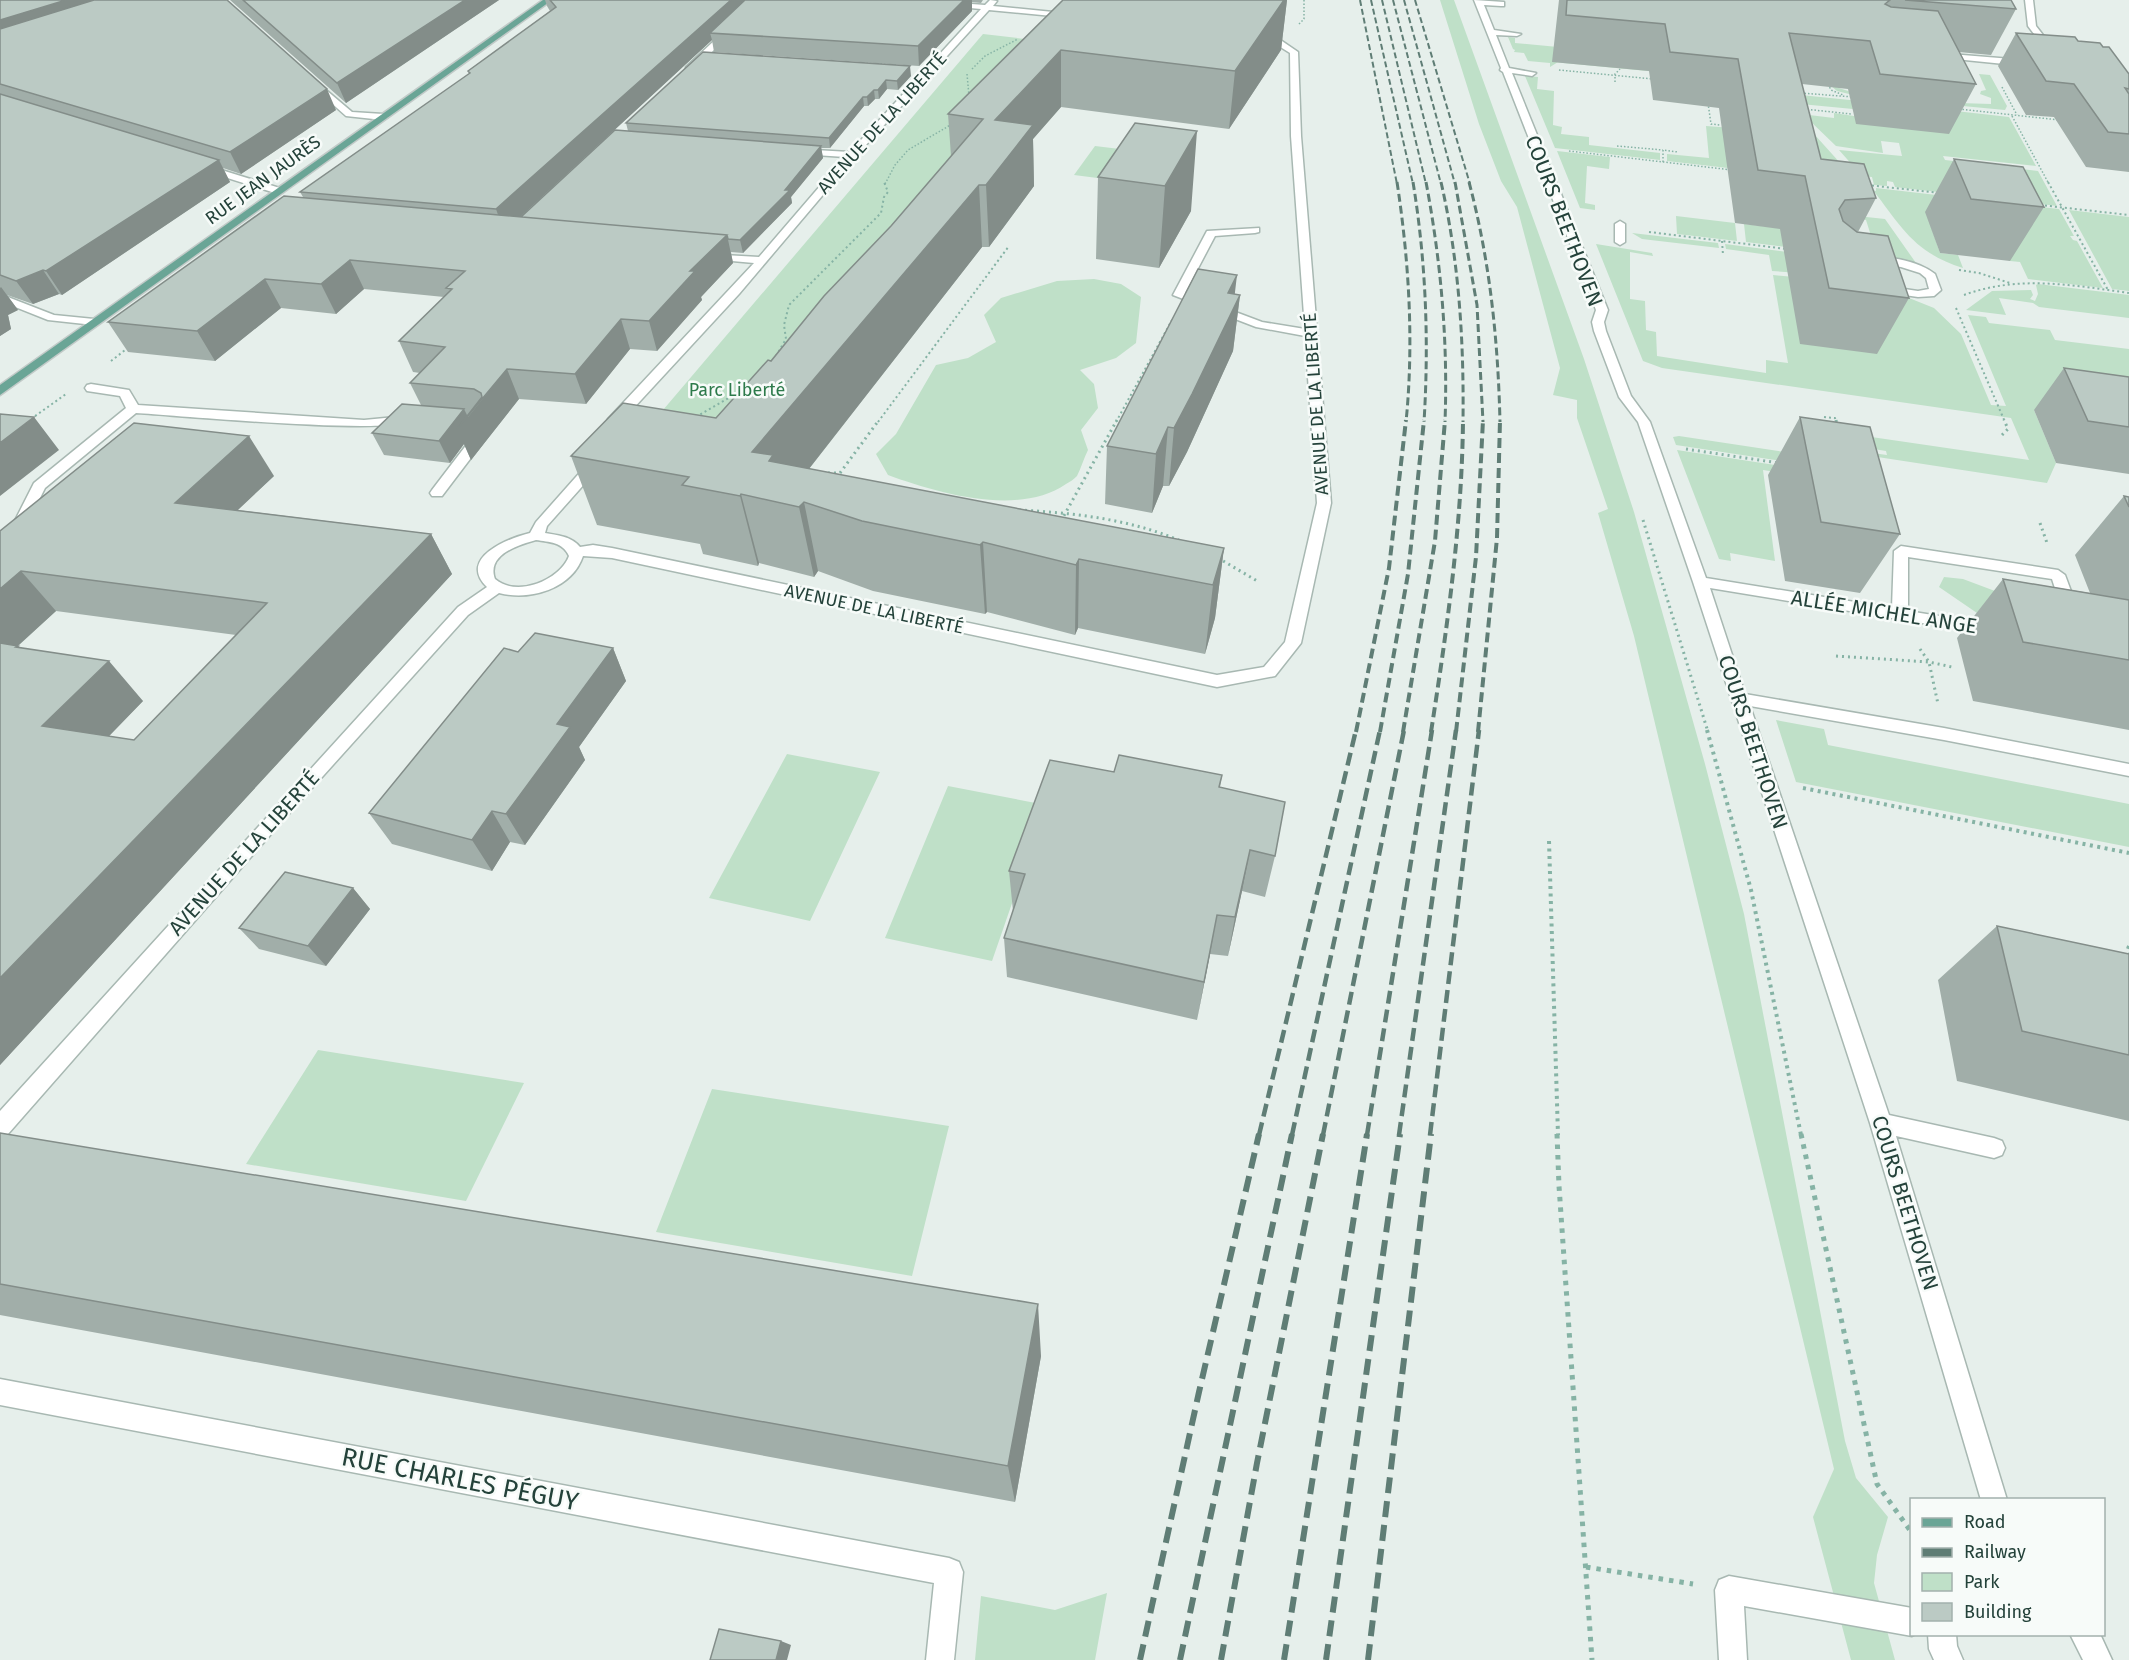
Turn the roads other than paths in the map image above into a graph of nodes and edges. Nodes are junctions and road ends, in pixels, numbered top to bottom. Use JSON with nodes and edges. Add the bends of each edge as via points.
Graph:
{"nodes":[{"id":1,"x":548,"y":0,"type":"edge"},
{"id":2,"x":762,"y":0,"type":"edge"},
{"id":3,"x":2029,"y":0,"type":"edge"},
{"id":4,"x":1479,"y":1,"type":"edge"},
{"id":5,"x":933,"y":3,"type":"edge"},
{"id":6,"x":991,"y":4,"type":"edge"},
{"id":7,"x":1501,"y":4,"type":"dead end"},
{"id":8,"x":1082,"y":17,"type":"edge"},
{"id":9,"x":1490,"y":32,"type":"junction"},
{"id":10,"x":1517,"y":34,"type":"dead end"},
{"id":11,"x":1243,"y":35,"type":"edge"},
{"id":12,"x":1929,"y":54,"type":"edge"},
{"id":13,"x":703,"y":56,"type":"junction"},
{"id":14,"x":715,"y":57,"type":"edge"},
{"id":15,"x":2062,"y":63,"type":"edge"},
{"id":16,"x":2036,"y":64,"type":"edge"},
{"id":17,"x":1504,"y":70,"type":"junction"},
{"id":18,"x":685,"y":72,"type":"edge"},
{"id":19,"x":1532,"y":73,"type":"dead end"},
{"id":20,"x":308,"y":78,"type":"edge"},
{"id":21,"x":383,"y":117,"type":"junction"},
{"id":22,"x":793,"y":151,"type":"edge"},
{"id":23,"x":852,"y":156,"type":"junction"},
{"id":24,"x":191,"y":163,"type":"edge"},
{"id":25,"x":279,"y":191,"type":"junction"},
{"id":26,"x":246,"y":214,"type":"junction"},
{"id":27,"x":267,"y":216,"type":"edge"},
{"id":28,"x":1620,"y":224,"type":"dead end"},
{"id":29,"x":1255,"y":230,"type":"dead end"},
{"id":30,"x":1620,"y":242,"type":"dead end"},
{"id":31,"x":696,"y":255,"type":"edge"},
{"id":32,"x":1824,"y":257,"type":"joint"},
{"id":33,"x":762,"y":261,"type":"junction"},
{"id":34,"x":0,"y":297,"type":"edge"},
{"id":35,"x":94,"y":322,"type":"junction"},
{"id":36,"x":1311,"y":333,"type":"junction"},
{"id":37,"x":91,"y":388,"type":"dead end"},
{"id":38,"x":0,"y":391,"type":"edge"},
{"id":39,"x":133,"y":409,"type":"junction"},
{"id":40,"x":420,"y":419,"type":"edge"},
{"id":41,"x":476,"y":425,"type":"edge"},
{"id":42,"x":606,"y":429,"type":"edge"},
{"id":43,"x":605,"y":453,"type":"edge"},
{"id":44,"x":437,"y":493,"type":"dead end"},
{"id":45,"x":536,"y":536,"type":"junction"},
{"id":46,"x":576,"y":552,"type":"junction"},
{"id":47,"x":0,"y":564,"type":"edge"},
{"id":48,"x":1700,"y":582,"type":"junction"},
{"id":49,"x":496,"y":588,"type":"junction"},
{"id":50,"x":1899,"y":614,"type":"junction"},
{"id":51,"x":2076,"y":627,"type":"edge"},
{"id":52,"x":2001,"y":631,"type":"dead end"},
{"id":53,"x":1738,"y":698,"type":"junction"},
{"id":54,"x":2129,"y":770,"type":"edge"},
{"id":55,"x":1881,"y":1123,"type":"junction"},
{"id":56,"x":0,"y":1127,"type":"edge"},
{"id":57,"x":1994,"y":1148,"type":"dead end"},
{"id":58,"x":0,"y":1392,"type":"edge"},
{"id":59,"x":1993,"y":1498,"type":"edge"},
{"id":60,"x":1910,"y":1622,"type":"edge"},
{"id":61,"x":1941,"y":1636,"type":"edge"},
{"id":62,"x":2085,"y":1636,"type":"edge"},
{"id":63,"x":940,"y":1660,"type":"edge"},
{"id":64,"x":1733,"y":1660,"type":"edge"},
{"id":65,"x":1949,"y":1660,"type":"edge"},
{"id":66,"x":2098,"y":1660,"type":"edge"}],
"edges":[{"from":1,"to":21,"type":"main road","name":"RUE JEAN JAURÈS"},
{"from":2,"to":13,"type":"street"},
{"from":3,"to":15,"type":"street","via":[[2032,27]]},
{"from":4,"to":7,"type":"street"},
{"from":4,"to":9,"type":"street","name":"COURS BEETHOVEN"},
{"from":5,"to":6,"type":"street"},
{"from":6,"to":8,"type":"street"},
{"from":6,"to":23,"type":"street","name":"AVENUE DE LA LIBERTÉ","via":[[921,72]]},
{"from":9,"to":10,"type":"street"},
{"from":9,"to":17,"type":"street","name":"COURS BEETHOVEN"},
{"from":11,"to":36,"type":"street","name":"AVENUE DE LA LIBERTÉ","via":[[1276,41],[1294,52],[1296,136]]},
{"from":12,"to":16,"type":"street"},
{"from":13,"to":14,"type":"street"},
{"from":13,"to":18,"type":"street"},
{"from":17,"to":19,"type":"street"},
{"from":17,"to":48,"type":"street","name":"COURS BEETHOVEN","via":[[1600,306],[1599,326],[1604,342],[1625,397],[1644,422]]},
{"from":20,"to":21,"type":"street","via":[[349,114]]},
{"from":21,"to":25,"type":"main road","name":"RUE JEAN JAURÈS"},
{"from":22,"to":23,"type":"street"},
{"from":23,"to":33,"type":"street","name":"AVENUE DE LA LIBERTÉ"},
{"from":24,"to":25,"type":"street"},
{"from":25,"to":26,"type":"main road","name":"RUE JEAN JAURÈS"},
{"from":26,"to":27,"type":"street"},
{"from":26,"to":35,"type":"main road","name":"RUE JEAN JAURÈS"},
{"from":28,"to":30,"type":"street"},
{"from":29,"to":36,"type":"street","via":[[1211,233],[1179,295],[1260,325]]},
{"from":31,"to":33,"type":"street"},
{"from":32,"to":32,"type":"street","via":[[1914,267],[1931,276],[1935,290],[1917,294],[1833,282],[1822,273],[1819,262]]},
{"from":33,"to":42,"type":"street","name":"AVENUE DE LA LIBERTÉ"},
{"from":34,"to":35,"type":"street","via":[[52,318]]},
{"from":35,"to":38,"type":"main road","name":"RUE JEAN JAURÈS"},
{"from":36,"to":46,"type":"street","name":"AVENUE DE LA LIBERTÉ","via":[[1324,503],[1293,643],[1269,672],[1218,681],[612,553]]},
{"from":37,"to":39,"type":"street","via":[[125,393]]},
{"from":39,"to":40,"type":"street","via":[[364,424]]},
{"from":39,"to":47,"type":"street","via":[[39,486]]},
{"from":41,"to":44,"type":"street","via":[[487,426]]},
{"from":43,"to":45,"type":"street","via":[[541,525]]},
{"from":45,"to":46,"type":"street","via":[[569,542]]},
{"from":45,"to":49,"type":"street","via":[[518,540],[490,558],[484,569],[486,580]]},
{"from":46,"to":49,"type":"street","via":[[576,562],[569,572],[543,588]]},
{"from":48,"to":50,"type":"street","name":"ALLÉE MICHEL ANGE"},
{"from":48,"to":53,"type":"street","name":"COURS BEETHOVEN"},
{"from":49,"to":56,"type":"street","name":"AVENUE DE LA LIBERTÉ","via":[[463,611]]},
{"from":50,"to":51,"type":"street","via":[[1902,551],[2058,575]]},
{"from":50,"to":52,"type":"street","name":"ALLÉE MICHEL ANGE"},
{"from":53,"to":54,"type":"street"},
{"from":53,"to":55,"type":"street","name":"COURS BEETHOVEN"},
{"from":55,"to":57,"type":"street"},
{"from":55,"to":59,"type":"street","name":"COURS BEETHOVEN"},
{"from":58,"to":63,"type":"street","name":"RUE CHARLES PÉGUY","via":[[949,1572]]},
{"from":60,"to":64,"type":"street","via":[[1729,1590]]},
{"from":61,"to":65,"type":"street"},
{"from":62,"to":66,"type":"street"}]}
